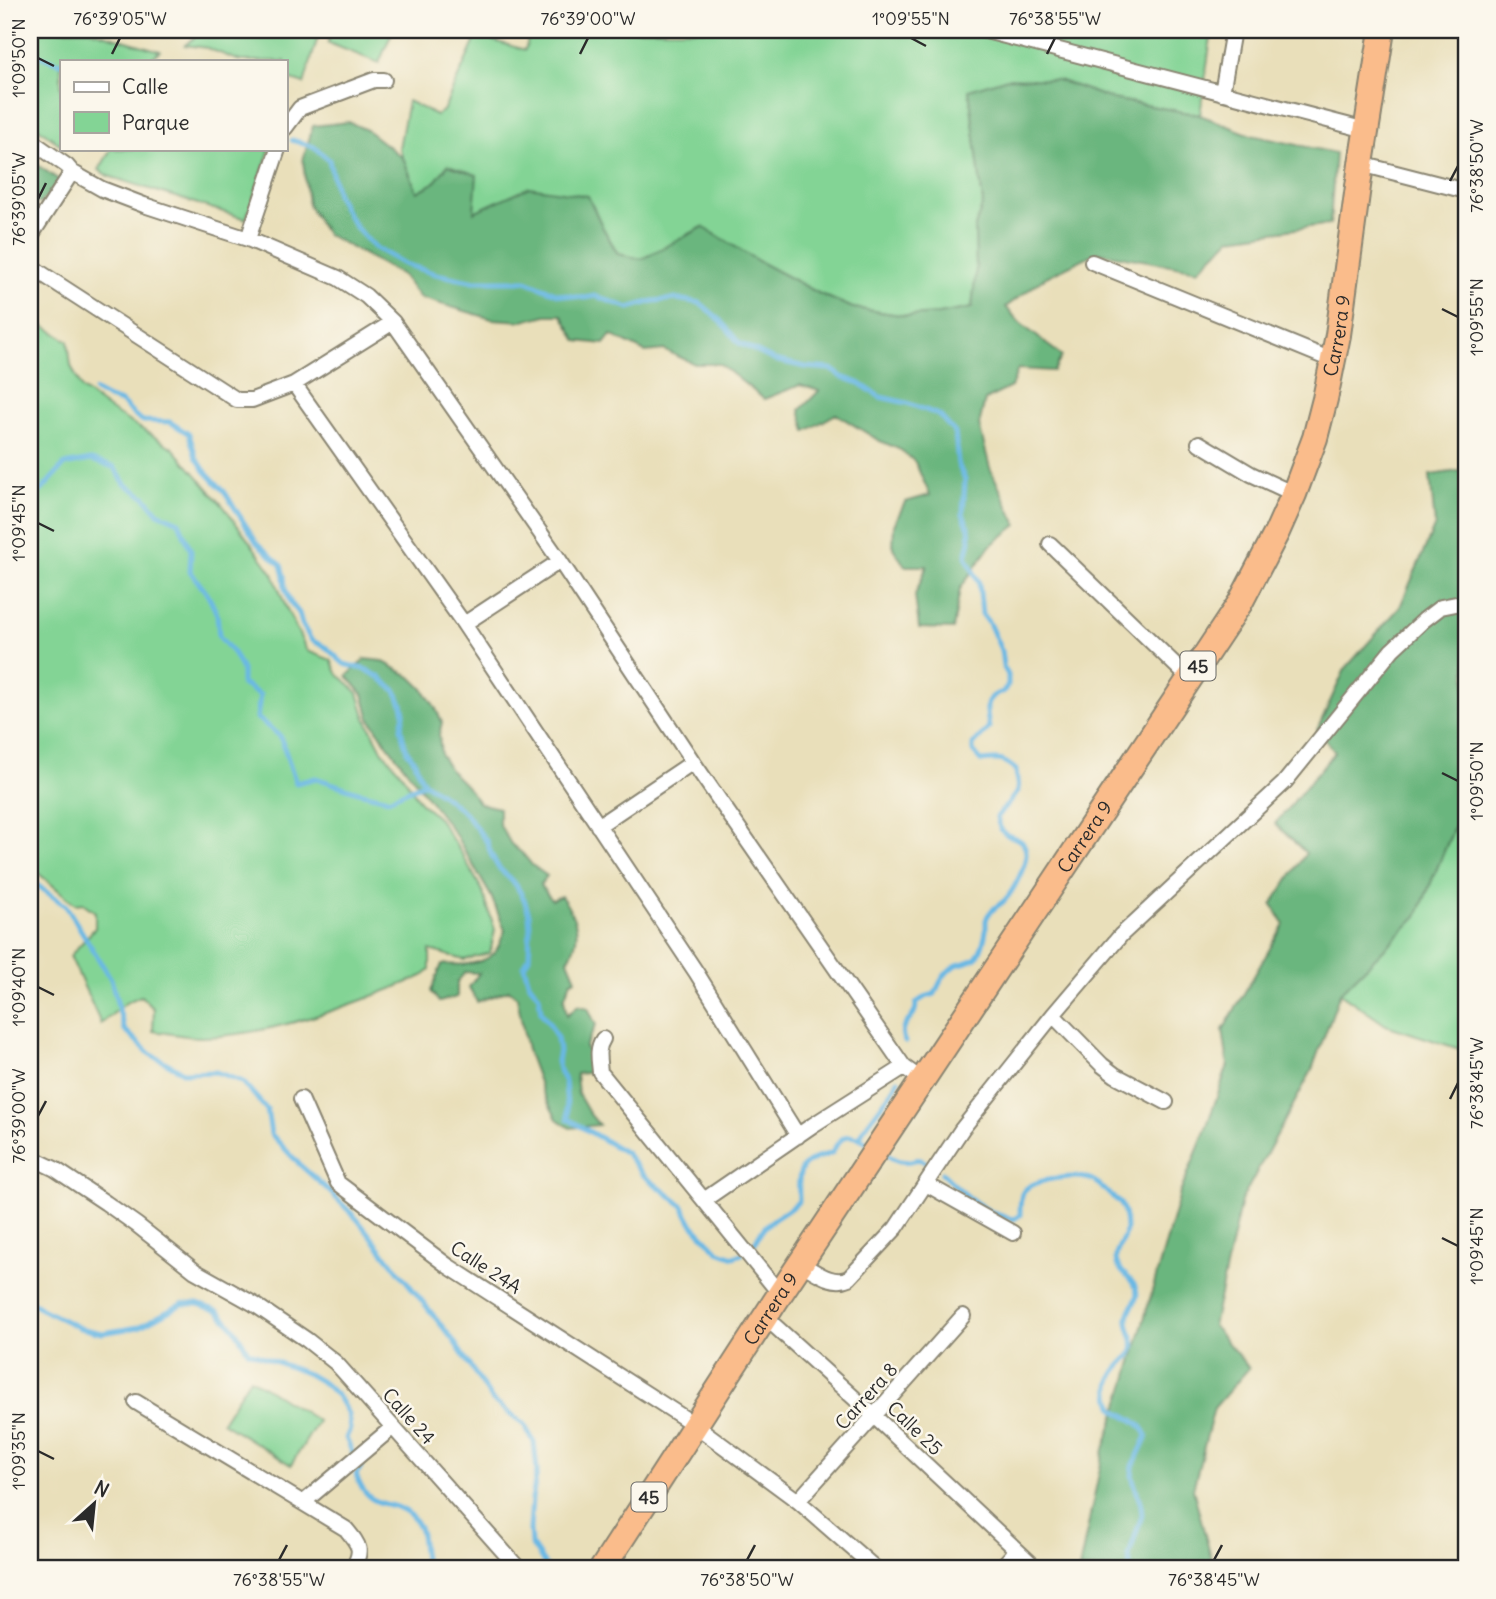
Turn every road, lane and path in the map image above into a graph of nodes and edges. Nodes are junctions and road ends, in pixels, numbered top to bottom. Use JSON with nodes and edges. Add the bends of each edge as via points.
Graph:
{"nodes":[{"id":1,"x":982,"y":30,"type":"edge"},
{"id":2,"x":1233,"y":30,"type":"edge"},
{"id":3,"x":1382,"y":30,"type":"edge"},
{"id":4,"x":384,"y":80,"type":"dead end"},
{"id":5,"x":1222,"y":93,"type":"junction"},
{"id":6,"x":287,"y":125,"type":"edge"},
{"id":7,"x":1366,"y":130,"type":"junction"},
{"id":8,"x":30,"y":139,"type":"edge"},
{"id":9,"x":278,"y":150,"type":"edge"},
{"id":10,"x":1361,"y":164,"type":"junction"},
{"id":11,"x":72,"y":172,"type":"junction"},
{"id":12,"x":1466,"y":191,"type":"edge"},
{"id":13,"x":30,"y":237,"type":"edge"},
{"id":14,"x":248,"y":239,"type":"junction"},
{"id":15,"x":1092,"y":262,"type":"dead end"},
{"id":16,"x":30,"y":266,"type":"edge"},
{"id":17,"x":393,"y":321,"type":"junction"},
{"id":18,"x":1334,"y":361,"type":"junction"},
{"id":19,"x":294,"y":384,"type":"junction"},
{"id":20,"x":1199,"y":443,"type":"dead end"},
{"id":21,"x":1294,"y":494,"type":"junction"},
{"id":22,"x":1050,"y":544,"type":"dead end"},
{"id":23,"x":560,"y":561,"type":"junction"},
{"id":24,"x":1466,"y":602,"type":"edge"},
{"id":25,"x":464,"y":624,"type":"junction"},
{"id":26,"x":1190,"y":679,"type":"junction"},
{"id":27,"x":692,"y":762,"type":"junction"},
{"id":28,"x":598,"y":826,"type":"junction"},
{"id":29,"x":1053,"y":1015,"type":"junction"},
{"id":30,"x":603,"y":1039,"type":"dead end"},
{"id":31,"x":913,"y":1074,"type":"junction"},
{"id":32,"x":301,"y":1099,"type":"dead end"},
{"id":33,"x":1167,"y":1102,"type":"dead end"},
{"id":34,"x":798,"y":1136,"type":"junction"},
{"id":35,"x":30,"y":1157,"type":"edge"},
{"id":36,"x":926,"y":1184,"type":"junction"},
{"id":37,"x":704,"y":1200,"type":"junction"},
{"id":38,"x":1013,"y":1233,"type":"dead end"},
{"id":39,"x":800,"y":1263,"type":"junction"},
{"id":40,"x":780,"y":1294,"type":"junction"},
{"id":41,"x":963,"y":1316,"type":"dead end"},
{"id":42,"x":765,"y":1317,"type":"junction"},
{"id":43,"x":136,"y":1402,"type":"dead end"},
{"id":44,"x":874,"y":1416,"type":"junction"},
{"id":45,"x":695,"y":1425,"type":"junction"},
{"id":46,"x":393,"y":1427,"type":"junction"},
{"id":47,"x":798,"y":1501,"type":"junction"},
{"id":48,"x":304,"y":1502,"type":"junction"},
{"id":49,"x":1016,"y":1551,"type":"junction"},
{"id":50,"x":352,"y":1569,"type":"edge"},
{"id":51,"x":519,"y":1569,"type":"edge"},
{"id":52,"x":602,"y":1569,"type":"edge"},
{"id":53,"x":876,"y":1569,"type":"edge"},
{"id":54,"x":1000,"y":1569,"type":"edge"},
{"id":55,"x":1037,"y":1569,"type":"edge"}],
"edges":[{"from":1,"to":5,"type":"street"},
{"from":2,"to":5,"type":"street"},
{"from":3,"to":7,"type":"highway","name":"Carrera 9","number":"45"},
{"from":4,"to":6,"type":"street","via":[[300,108]]},
{"from":5,"to":7,"type":"street"},
{"from":7,"to":10,"type":"highway","name":"Carrera 9","number":"45"},
{"from":8,"to":11,"type":"street"},
{"from":9,"to":14,"type":"street"},
{"from":10,"to":12,"type":"street"},
{"from":10,"to":18,"type":"highway","name":"Carrera 9","number":"45"},
{"from":11,"to":13,"type":"street"},
{"from":11,"to":14,"type":"street","via":[[144,205]]},
{"from":14,"to":17,"type":"street","via":[[338,278]]},
{"from":15,"to":18,"type":"street"},
{"from":16,"to":19,"type":"street","via":[[237,400],[252,400]]},
{"from":17,"to":19,"type":"street"},
{"from":17,"to":23,"type":"street"},
{"from":18,"to":21,"type":"highway","name":"Carrera 9","number":"45","via":[[1315,438]]},
{"from":19,"to":25,"type":"street"},
{"from":20,"to":21,"type":"street"},
{"from":21,"to":26,"type":"highway","name":"Carrera 9","number":"45","via":[[1240,603]]},
{"from":22,"to":26,"type":"street"},
{"from":23,"to":25,"type":"street"},
{"from":23,"to":27,"type":"street"},
{"from":24,"to":29,"type":"street","via":[[1441,607],[1392,650],[1283,783],[1121,935]]},
{"from":25,"to":28,"type":"street"},
{"from":26,"to":31,"type":"highway","name":"Carrera 9","number":"45"},
{"from":27,"to":28,"type":"street"},
{"from":27,"to":31,"type":"street"},
{"from":28,"to":34,"type":"street"},
{"from":29,"to":33,"type":"street","via":[[1115,1075]]},
{"from":29,"to":36,"type":"street","via":[[962,1129]]},
{"from":30,"to":37,"type":"street","via":[[598,1052],[600,1072]]},
{"from":31,"to":34,"type":"street"},
{"from":31,"to":39,"type":"highway","name":"Carrera 9","number":"45","via":[[877,1148]]},
{"from":32,"to":45,"type":"street","name":"Calle 24A","via":[[338,1183],[448,1266]]},
{"from":34,"to":37,"type":"street"},
{"from":35,"to":46,"type":"street","name":"Calle 24","via":[[106,1203],[195,1271],[307,1340],[336,1363]]},
{"from":36,"to":38,"type":"street"},
{"from":36,"to":39,"type":"street","via":[[896,1228],[849,1279],[834,1281]]},
{"from":37,"to":40,"type":"street"},
{"from":39,"to":40,"type":"highway","name":"Carrera 9","number":"45"},
{"from":40,"to":42,"type":"highway","name":"Carrera 9","number":"45"},
{"from":41,"to":44,"type":"street","name":"Carrera 8"},
{"from":42,"to":44,"type":"street","name":"Calle 25"},
{"from":42,"to":45,"type":"highway","name":"Carrera 9","number":"45"},
{"from":43,"to":48,"type":"street"},
{"from":44,"to":47,"type":"street","name":"Carrera 8"},
{"from":44,"to":49,"type":"street","name":"Calle 25"},
{"from":45,"to":47,"type":"street"},
{"from":45,"to":52,"type":"highway","name":"Carrera 9","number":"45"},
{"from":46,"to":48,"type":"street"},
{"from":46,"to":51,"type":"street","name":"Calle 24"},
{"from":47,"to":53,"type":"street"},
{"from":48,"to":50,"type":"street","via":[[346,1529],[358,1544]]},
{"from":49,"to":54,"type":"street"},
{"from":49,"to":55,"type":"street","name":"Calle 25"}]}
